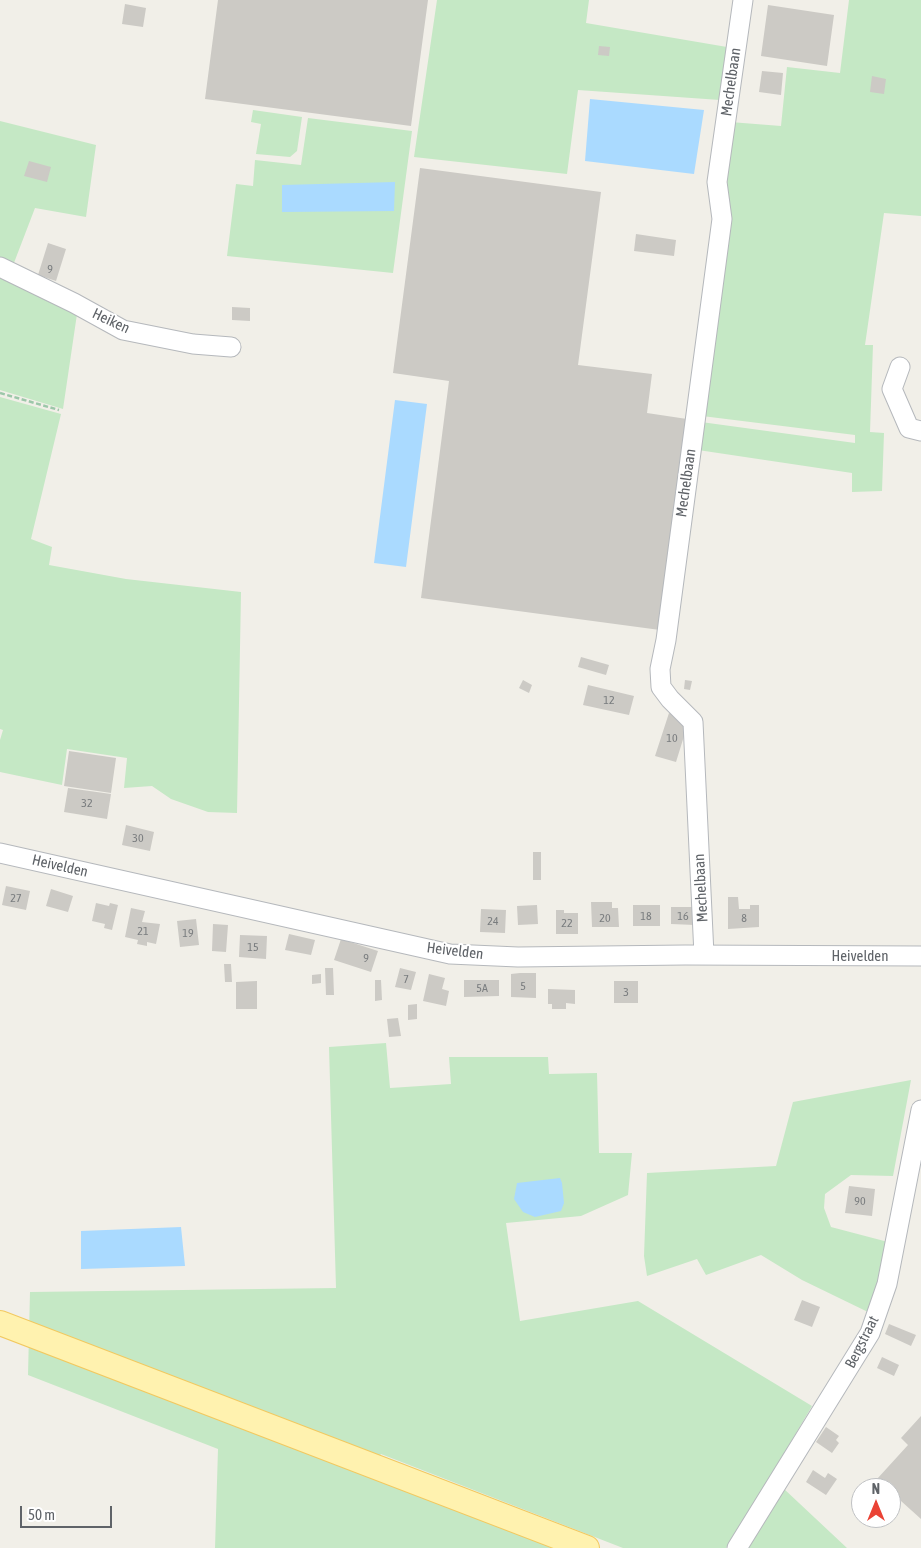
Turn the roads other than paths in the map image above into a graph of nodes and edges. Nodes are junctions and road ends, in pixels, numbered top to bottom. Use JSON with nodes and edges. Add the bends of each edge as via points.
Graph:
{"nodes":[{"id":1,"x":743,"y":0,"type":"edge"},
{"id":2,"x":0,"y":267,"type":"edge"},
{"id":3,"x":231,"y":347,"type":"dead end"},
{"id":4,"x":900,"y":367,"type":"dead end"},
{"id":5,"x":921,"y":431,"type":"edge"},
{"id":6,"x":0,"y":853,"type":"edge"},
{"id":7,"x":704,"y":956,"type":"junction"},
{"id":8,"x":921,"y":956,"type":"edge"},
{"id":9,"x":921,"y":1110,"type":"edge"},
{"id":10,"x":0,"y":1323,"type":"edge"},
{"id":11,"x":587,"y":1548,"type":"edge"},
{"id":12,"x":738,"y":1548,"type":"edge"}],
"edges":[{"from":1,"to":7,"type":"street","name":"Mechelbaan","via":[[716,182],[722,219],[660,669],[661,687],[693,722]]},
{"from":2,"to":3,"type":"street","name":"Heiken","via":[[123,330],[194,344]]},
{"from":4,"to":5,"type":"street","via":[[892,389],[909,428]]},
{"from":6,"to":7,"type":"street","name":"Heivelden","via":[[450,954]]},
{"from":7,"to":8,"type":"street","name":"Heivelden"},
{"from":9,"to":12,"type":"street","name":"Bergstraat","via":[[887,1284],[870,1333]]},
{"from":10,"to":11,"type":"main road"}]}
